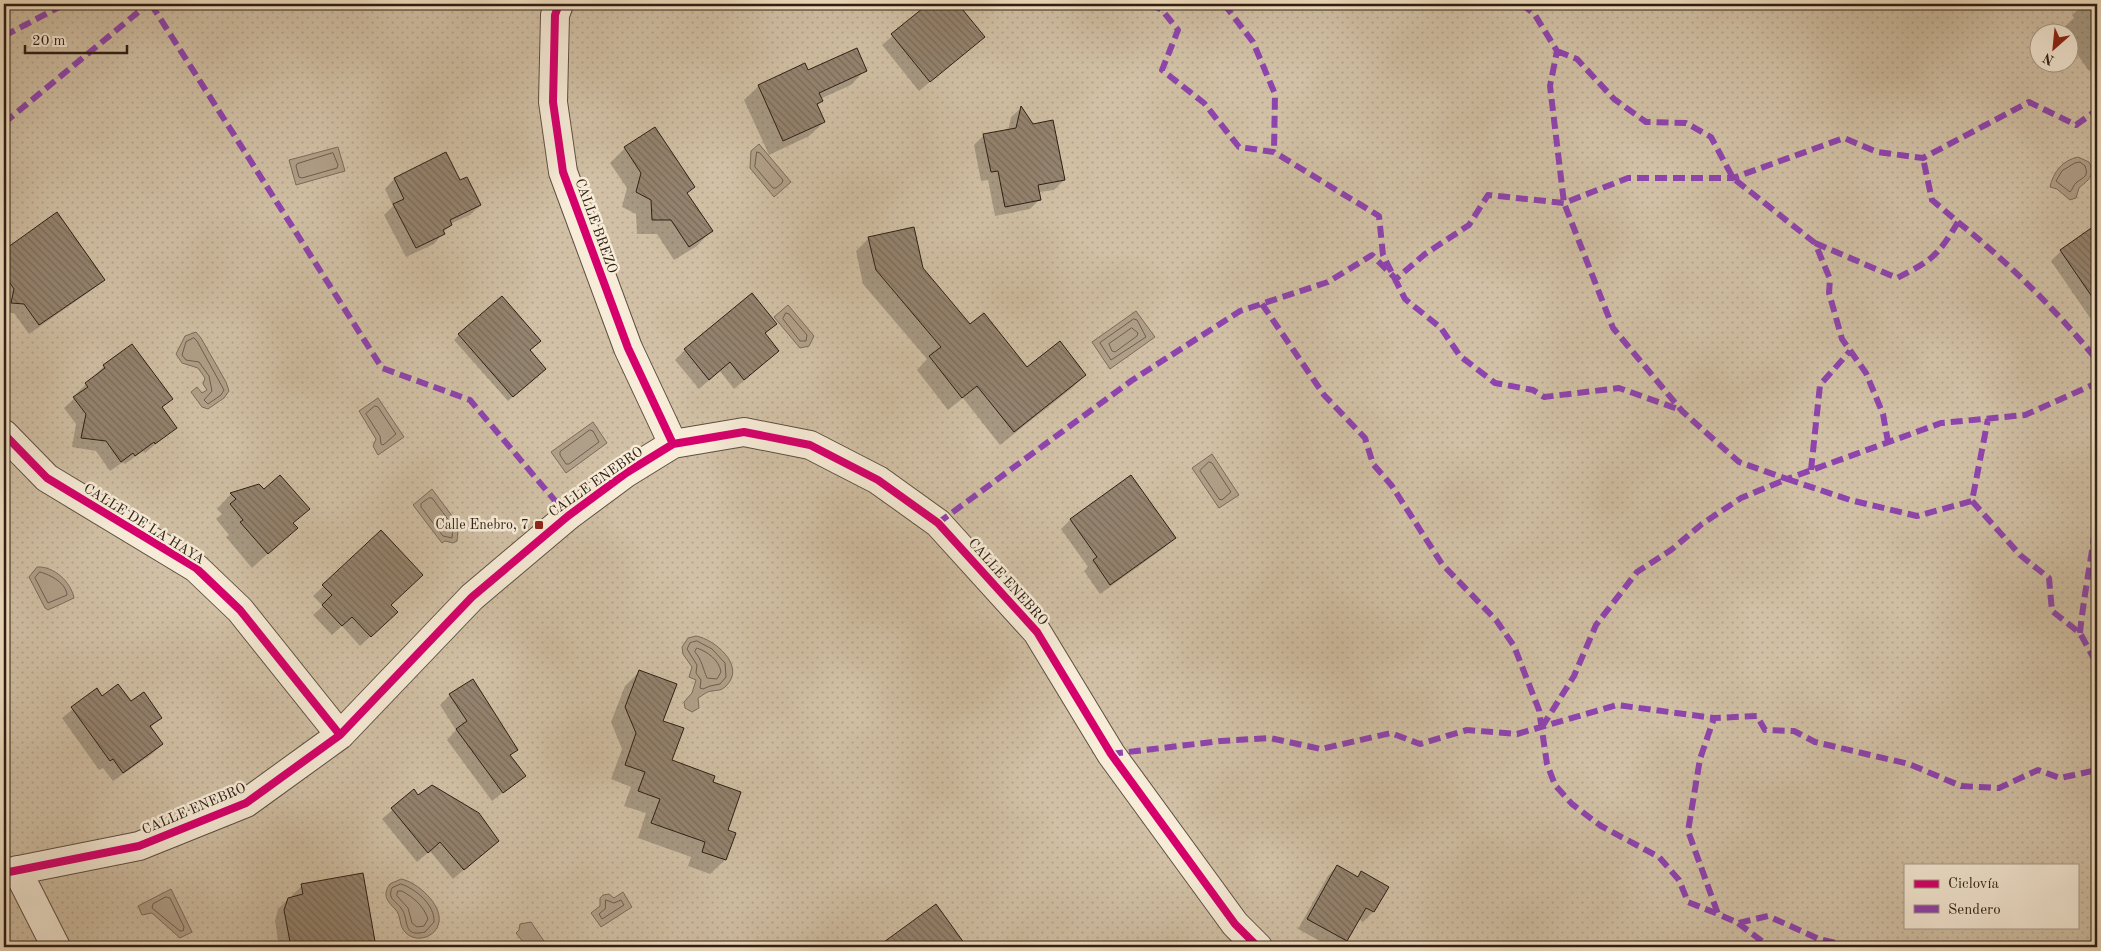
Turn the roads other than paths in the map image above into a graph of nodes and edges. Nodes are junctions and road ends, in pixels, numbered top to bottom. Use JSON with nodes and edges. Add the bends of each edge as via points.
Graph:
{"nodes":[{"id":1,"x":558,"y":4,"type":"edge"},
{"id":2,"x":4,"y":434,"type":"edge"},
{"id":3,"x":674,"y":444,"type":"junction"},
{"id":4,"x":340,"y":735,"type":"junction"},
{"id":5,"x":11,"y":872,"type":"edge"},
{"id":6,"x":56,"y":947,"type":"edge"},
{"id":7,"x":1258,"y":947,"type":"edge"}],
"edges":[{"from":1,"to":3,"type":"street","name":"CALLE BREZO","via":[[553,102],[563,172],[628,348]]},
{"from":2,"to":4,"type":"street","name":"CALLE DE LA HAYA","via":[[47,478],[196,568],[240,610]]},
{"from":3,"to":4,"type":"street","name":"CALLE ENEBRO","via":[[547,532],[472,597]]},
{"from":3,"to":7,"type":"street","name":"CALLE ENEBRO","via":[[744,432],[810,445],[878,480],[938,523],[1037,632],[1111,754],[1235,924]]},
{"from":4,"to":5,"type":"street","name":"CALLE ENEBRO","via":[[246,803],[139,846]]},
{"from":5,"to":6,"type":"street","name":"CALLE ENEBRO"}]}
